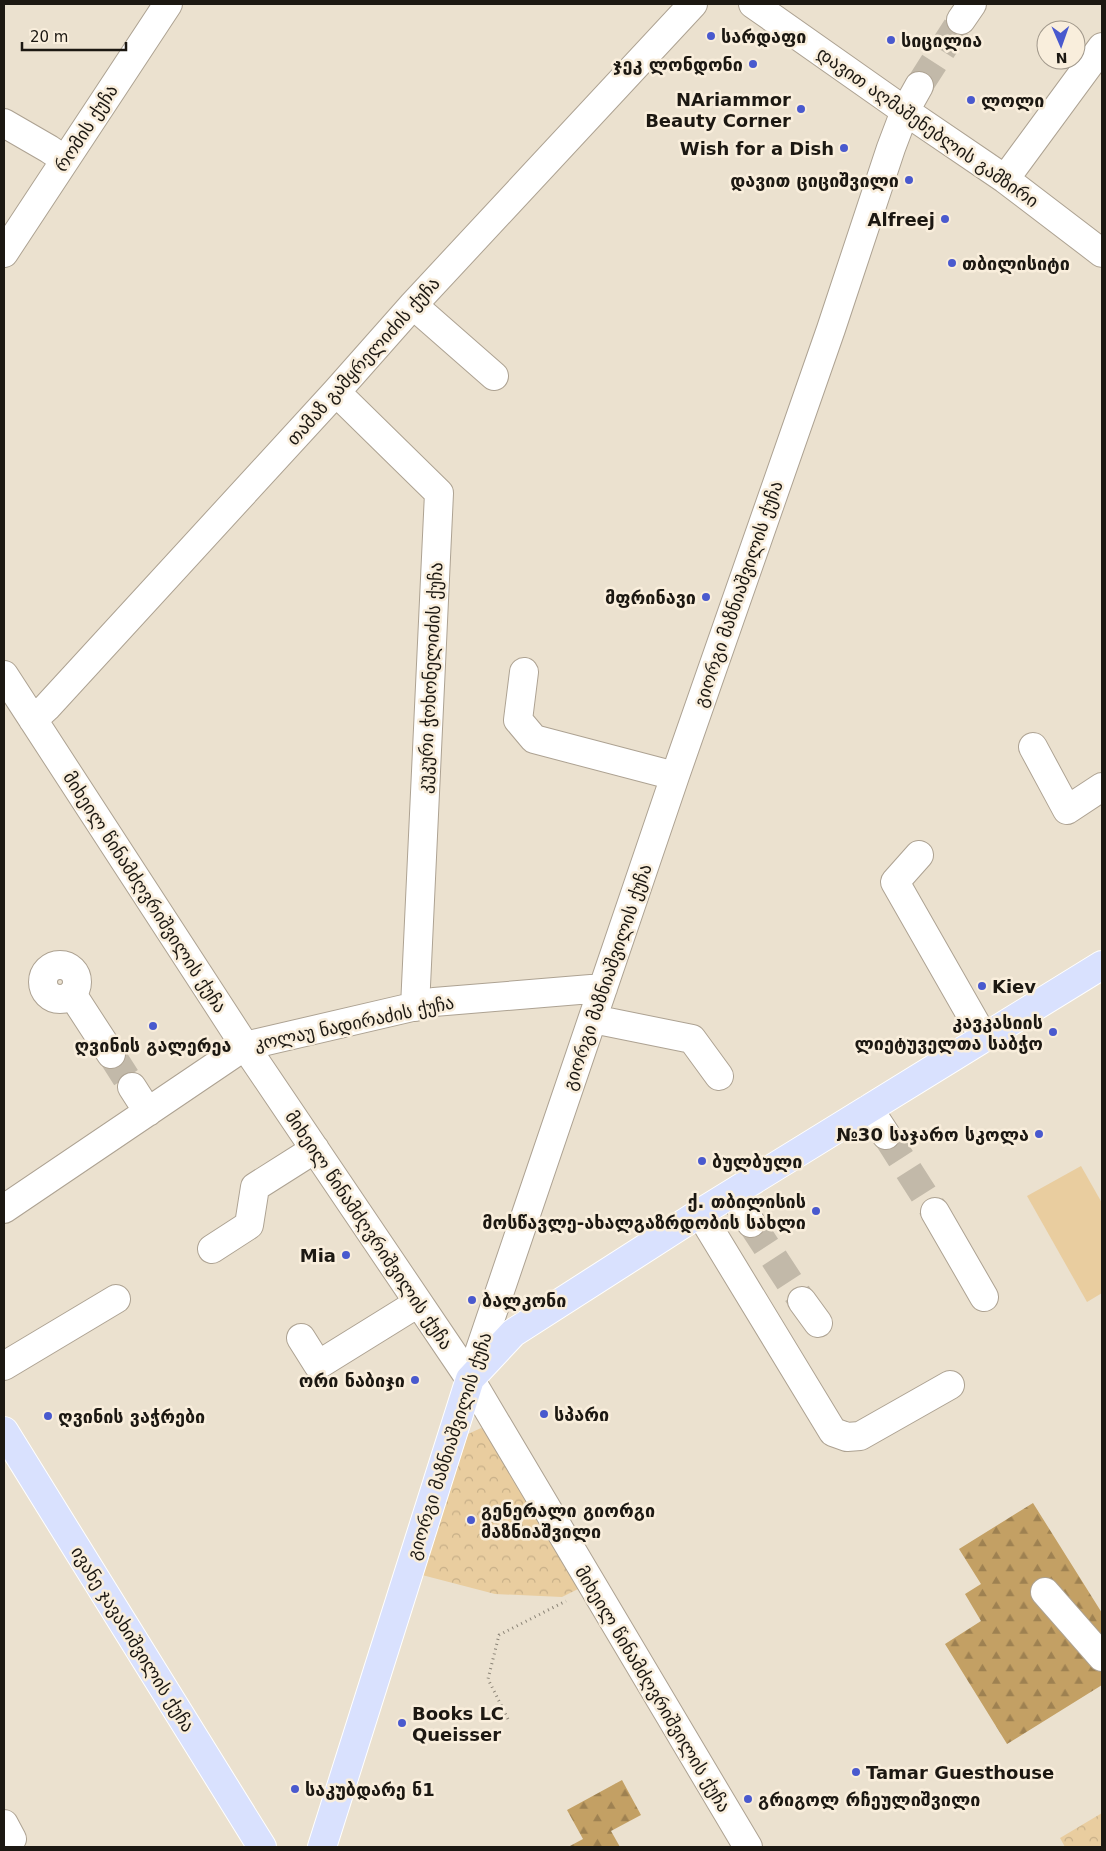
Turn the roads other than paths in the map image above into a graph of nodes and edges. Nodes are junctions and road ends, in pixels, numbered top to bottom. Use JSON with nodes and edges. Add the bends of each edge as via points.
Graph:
{"nodes":[{"id":1,"x":168,"y":4,"type":"edge"},
{"id":2,"x":693,"y":4,"type":"edge"},
{"id":3,"x":753,"y":4,"type":"edge"},
{"id":4,"x":1102,"y":47,"type":"edge"},
{"id":5,"x":919,"y":86,"type":"tunnel mouth"},
{"id":6,"x":905,"y":111,"type":"junction"},
{"id":7,"x":4,"y":123,"type":"edge"},
{"id":8,"x":65,"y":160,"type":"junction"},
{"id":9,"x":1005,"y":179,"type":"junction"},
{"id":10,"x":4,"y":253,"type":"edge"},
{"id":11,"x":1102,"y":253,"type":"edge"},
{"id":12,"x":413,"y":305,"type":"junction"},
{"id":13,"x":494,"y":376,"type":"dead end"},
{"id":14,"x":336,"y":392,"type":"junction"},
{"id":15,"x":524,"y":672,"type":"dead end"},
{"id":16,"x":4,"y":675,"type":"edge"},
{"id":17,"x":33,"y":720,"type":"junction"},
{"id":18,"x":1033,"y":747,"type":"dead end"},
{"id":19,"x":675,"y":776,"type":"junction"},
{"id":20,"x":1102,"y":787,"type":"edge"},
{"id":21,"x":919,"y":855,"type":"dead end"},
{"id":22,"x":1102,"y":965,"type":"edge"},
{"id":23,"x":603,"y":988,"type":"junction"},
{"id":24,"x":72,"y":994,"type":"dead end"},
{"id":25,"x":415,"y":1006,"type":"junction"},
{"id":26,"x":593,"y":1019,"type":"junction"},
{"id":27,"x":984,"y":1038,"type":"junction"},
{"id":28,"x":245,"y":1046,"type":"junction"},
{"id":29,"x":111,"y":1054,"type":"tunnel mouth"},
{"id":30,"x":720,"y":1076,"type":"dead end"},
{"id":31,"x":132,"y":1087,"type":"tunnel mouth"},
{"id":32,"x":869,"y":1110,"type":"junction"},
{"id":33,"x":148,"y":1112,"type":"junction"},
{"id":34,"x":886,"y":1135,"type":"tunnel mouth"},
{"id":35,"x":315,"y":1150,"type":"junction"},
{"id":36,"x":732,"y":1194,"type":"junction"},
{"id":37,"x":4,"y":1209,"type":"edge"},
{"id":38,"x":935,"y":1212,"type":"tunnel mouth"},
{"id":39,"x":700,"y":1213,"type":"junction"},
{"id":40,"x":751,"y":1223,"type":"tunnel mouth"},
{"id":41,"x":212,"y":1250,"type":"dead end"},
{"id":42,"x":984,"y":1296,"type":"dead end"},
{"id":43,"x":116,"y":1299,"type":"dead end"},
{"id":44,"x":802,"y":1301,"type":"tunnel mouth"},
{"id":45,"x":418,"y":1302,"type":"junction"},
{"id":46,"x":818,"y":1323,"type":"dead end"},
{"id":47,"x":301,"y":1338,"type":"dead end"},
{"id":48,"x":4,"y":1366,"type":"edge"},
{"id":49,"x":470,"y":1379,"type":"junction"},
{"id":50,"x":950,"y":1385,"type":"dead end"},
{"id":51,"x":4,"y":1431,"type":"edge"},
{"id":52,"x":1044,"y":1592,"type":"dead end"},
{"id":53,"x":1102,"y":1657,"type":"edge"},
{"id":54,"x":262,"y":1847,"type":"edge"},
{"id":55,"x":322,"y":1847,"type":"edge"},
{"id":56,"x":748,"y":1847,"type":"edge"}],
"edges":[{"from":1,"to":8,"type":"street","name":"რომის ქუჩა"},
{"from":2,"to":12,"type":"street","name":"თამაზ გამყრელიძის ქუჩა"},
{"from":3,"to":6,"type":"street","name":"დავით აღმაშენებლის გამზირი"},
{"from":4,"to":9,"type":"street"},
{"from":5,"to":6,"type":"street","name":"გიორგი მაზნიაშვილის ქუჩა"},
{"from":6,"to":9,"type":"street","name":"დავით აღმაშენებლის გამზირი"},
{"from":6,"to":19,"type":"street","name":"გიორგი მაზნიაშვილის ქუჩა"},
{"from":7,"to":8,"type":"street"},
{"from":8,"to":10,"type":"street","name":"რომის ქუჩა"},
{"from":9,"to":11,"type":"street","name":"დავით აღმაშენებლის გამზირი"},
{"from":12,"to":13,"type":"street"},
{"from":12,"to":14,"type":"street","name":"თამაზ გამყრელიძის ქუჩა"},
{"from":14,"to":17,"type":"street","name":"თამაზ გამყრელიძის ქუჩა"},
{"from":14,"to":25,"type":"street","name":"კუკური ჭოხონელიძის ქუჩა","via":[[438,493]]},
{"from":15,"to":19,"type":"street","via":[[518,720],[534,739]]},
{"from":16,"to":17,"type":"street","name":"მიხეილ წინამძღვრიშვილის ქუჩა"},
{"from":17,"to":28,"type":"street","name":"მიხეილ წინამძღვრიშვილის ქუჩა"},
{"from":18,"to":20,"type":"street","via":[[1067,810]]},
{"from":19,"to":23,"type":"street","name":"გიორგი მაზნიაშვილის ქუჩა"},
{"from":21,"to":27,"type":"street","via":[[895,882]]},
{"from":22,"to":27,"type":"main road"},
{"from":23,"to":25,"type":"street","name":"კოლაუ ნადირაძის ქუჩა"},
{"from":23,"to":26,"type":"street","name":"გიორგი მაზნიაშვილის ქუჩა"},
{"from":24,"to":29,"type":"street"},
{"from":25,"to":28,"type":"street","name":"კოლაუ ნადირაძის ქუჩა"},
{"from":26,"to":30,"type":"street","via":[[692,1039]]},
{"from":26,"to":49,"type":"street","name":"გიორგი მაზნიაშვილის ქუჩა"},
{"from":27,"to":32,"type":"main road"},
{"from":28,"to":33,"type":"street","name":"კოლაუ ნადირაძის ქუჩა"},
{"from":28,"to":35,"type":"street","name":"მიხეილ წინამძღვრიშვილის ქუჩა"},
{"from":31,"to":33,"type":"street"},
{"from":32,"to":34,"type":"street"},
{"from":32,"to":36,"type":"main road"},
{"from":33,"to":37,"type":"street","name":"კოლაუ ნადირაძის ქუჩა"},
{"from":35,"to":41,"type":"street","via":[[255,1187],[249,1225]]},
{"from":35,"to":45,"type":"street","name":"მიხეილ წინამძღვრიშვილის ქუჩა"},
{"from":36,"to":39,"type":"main road"},
{"from":36,"to":40,"type":"street"},
{"from":38,"to":42,"type":"street"},
{"from":39,"to":49,"type":"main road","via":[[513,1332]]},
{"from":39,"to":50,"type":"street","via":[[833,1432],[847,1437],[860,1436]]},
{"from":43,"to":48,"type":"street"},
{"from":44,"to":46,"type":"street"},
{"from":45,"to":47,"type":"street","via":[[318,1364]]},
{"from":45,"to":49,"type":"street","name":"მიხეილ წინამძღვრიშვილის ქუჩა"},
{"from":49,"to":55,"type":"main road","name":"გიორგი მაზნიაშვილის ქუჩა"},
{"from":49,"to":56,"type":"street","name":"მიხეილ წინამძღვრიშვილის ქუჩა"},
{"from":51,"to":54,"type":"main road","name":"ივანე ჯავახიშვილის ქუჩა"},
{"from":52,"to":53,"type":"street"}]}
